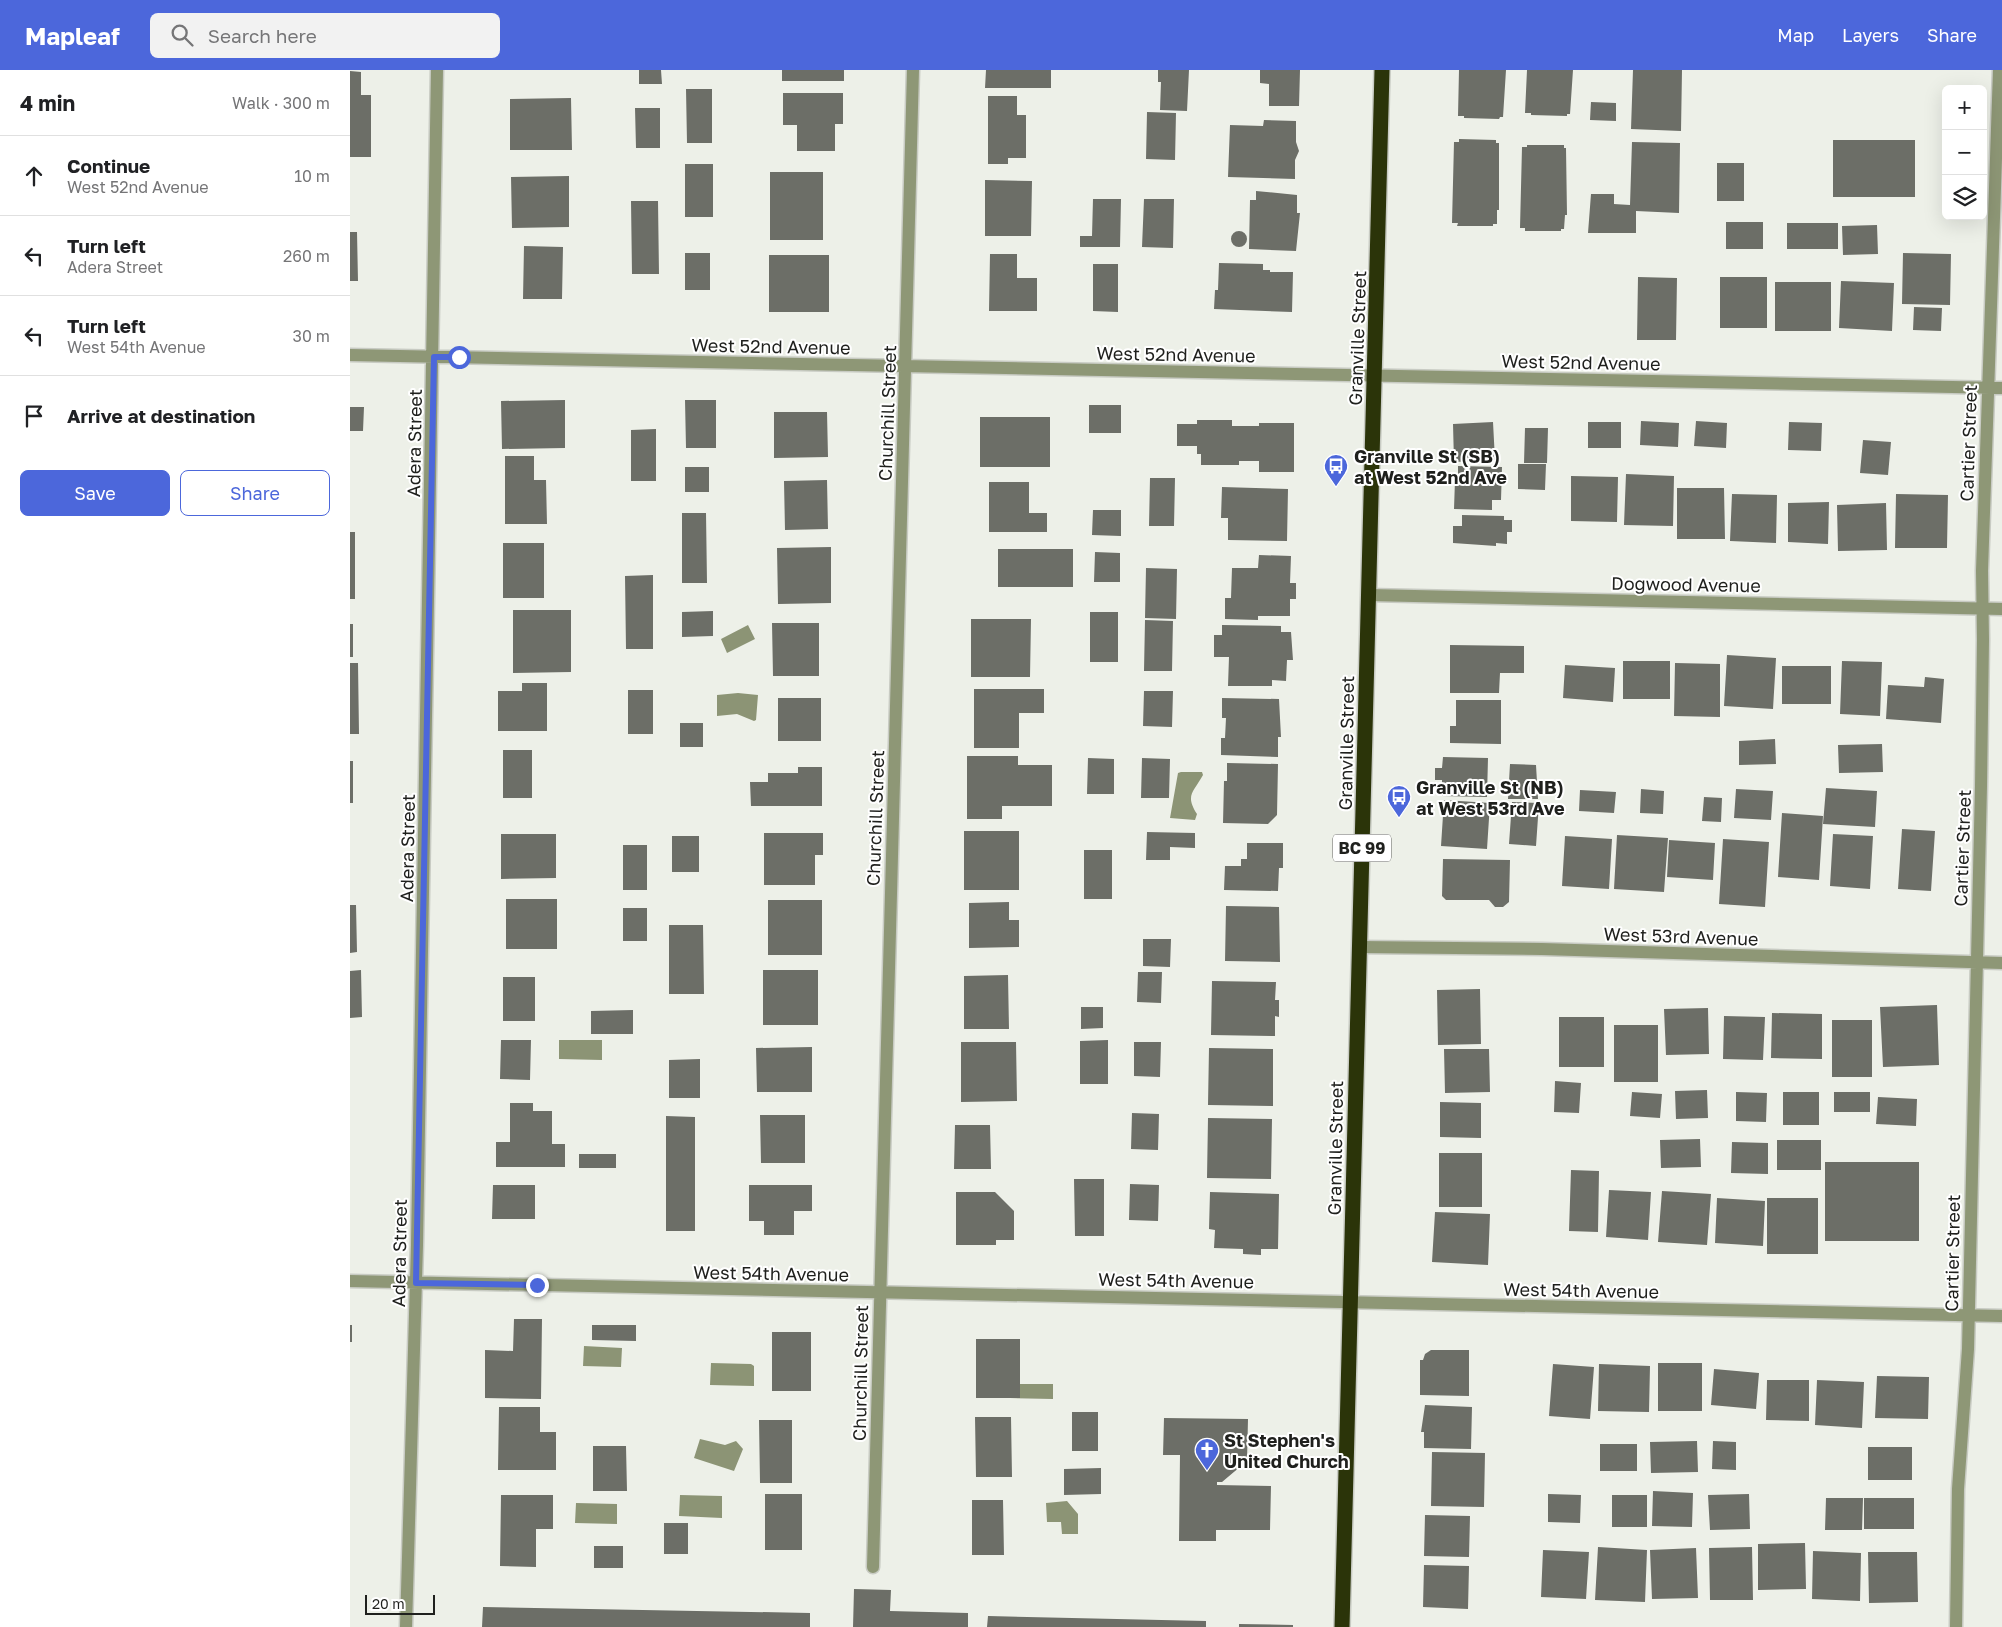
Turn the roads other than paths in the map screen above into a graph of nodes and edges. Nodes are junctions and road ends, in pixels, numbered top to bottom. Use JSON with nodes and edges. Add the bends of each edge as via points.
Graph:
{"nodes":[{"id":1,"x":437,"y":70,"type":"edge"},
{"id":2,"x":913,"y":70,"type":"edge"},
{"id":3,"x":1382,"y":70,"type":"edge"},
{"id":4,"x":1999,"y":70,"type":"edge"},
{"id":5,"x":350,"y":355,"type":"edge"},
{"id":6,"x":434,"y":357,"type":"junction"},
{"id":7,"x":905,"y":366,"type":"junction"},
{"id":8,"x":1374,"y":375,"type":"junction"},
{"id":9,"x":1988,"y":388,"type":"junction"},
{"id":10,"x":2002,"y":388,"type":"edge"},
{"id":11,"x":1369,"y":595,"type":"junction"},
{"id":12,"x":1983,"y":608,"type":"junction"},
{"id":13,"x":2002,"y":609,"type":"edge"},
{"id":14,"x":1359,"y":947,"type":"junction"},
{"id":15,"x":1976,"y":963,"type":"junction"},
{"id":16,"x":2002,"y":963,"type":"edge"},
{"id":17,"x":350,"y":1280,"type":"edge"},
{"id":18,"x":416,"y":1283,"type":"junction"},
{"id":19,"x":880,"y":1292,"type":"junction"},
{"id":20,"x":1350,"y":1302,"type":"junction"},
{"id":21,"x":1968,"y":1316,"type":"junction"},
{"id":22,"x":2002,"y":1316,"type":"edge"},
{"id":23,"x":873,"y":1567,"type":"dead end"},
{"id":24,"x":406,"y":1627,"type":"edge"},
{"id":25,"x":1342,"y":1627,"type":"edge"},
{"id":26,"x":1956,"y":1627,"type":"edge"}],
"edges":[{"from":1,"to":6,"type":"street","name":"Adera Street"},
{"from":2,"to":7,"type":"street","name":"Churchill Street"},
{"from":3,"to":8,"type":"highway","name":"Granville Street","number":"BC 99"},
{"from":4,"to":9,"type":"street","name":"Cartier Street"},
{"from":5,"to":6,"type":"street","name":"West 52nd Avenue"},
{"from":6,"to":7,"type":"street","name":"West 52nd Avenue"},
{"from":6,"to":18,"type":"street","name":"Adera Street"},
{"from":7,"to":8,"type":"street","name":"West 52nd Avenue"},
{"from":7,"to":19,"type":"street","name":"Churchill Street"},
{"from":8,"to":9,"type":"street","name":"West 52nd Avenue"},
{"from":8,"to":11,"type":"highway","name":"Granville Street","number":"BC 99"},
{"from":9,"to":10,"type":"street","name":"West 52nd Avenue"},
{"from":9,"to":12,"type":"street","name":"Cartier Street"},
{"from":11,"to":12,"type":"street","name":"Dogwood Avenue"},
{"from":11,"to":14,"type":"highway","name":"Granville Street","number":"BC 99"},
{"from":12,"to":13,"type":"street","name":"Dogwood Avenue"},
{"from":12,"to":15,"type":"street","name":"Cartier Street"},
{"from":14,"to":15,"type":"street","name":"West 53rd Avenue","via":[[1542,949]]},
{"from":14,"to":20,"type":"highway","name":"Granville Street","number":"BC 99"},
{"from":15,"to":16,"type":"street","name":"West 53rd Avenue"},
{"from":15,"to":21,"type":"street","name":"Cartier Street"},
{"from":17,"to":18,"type":"street","name":"West 54th Avenue"},
{"from":18,"to":19,"type":"street","name":"West 54th Avenue"},
{"from":18,"to":24,"type":"street","name":"Adera Street"},
{"from":19,"to":20,"type":"street","name":"West 54th Avenue"},
{"from":19,"to":23,"type":"street","name":"Churchill Street"},
{"from":20,"to":21,"type":"street","name":"West 54th Avenue"},
{"from":20,"to":25,"type":"highway","name":"Granville Street","number":"BC 99"},
{"from":21,"to":22,"type":"street","name":"West 54th Avenue"},
{"from":21,"to":26,"type":"street","name":"Cartier Street","via":[[1958,1489]]}]}
